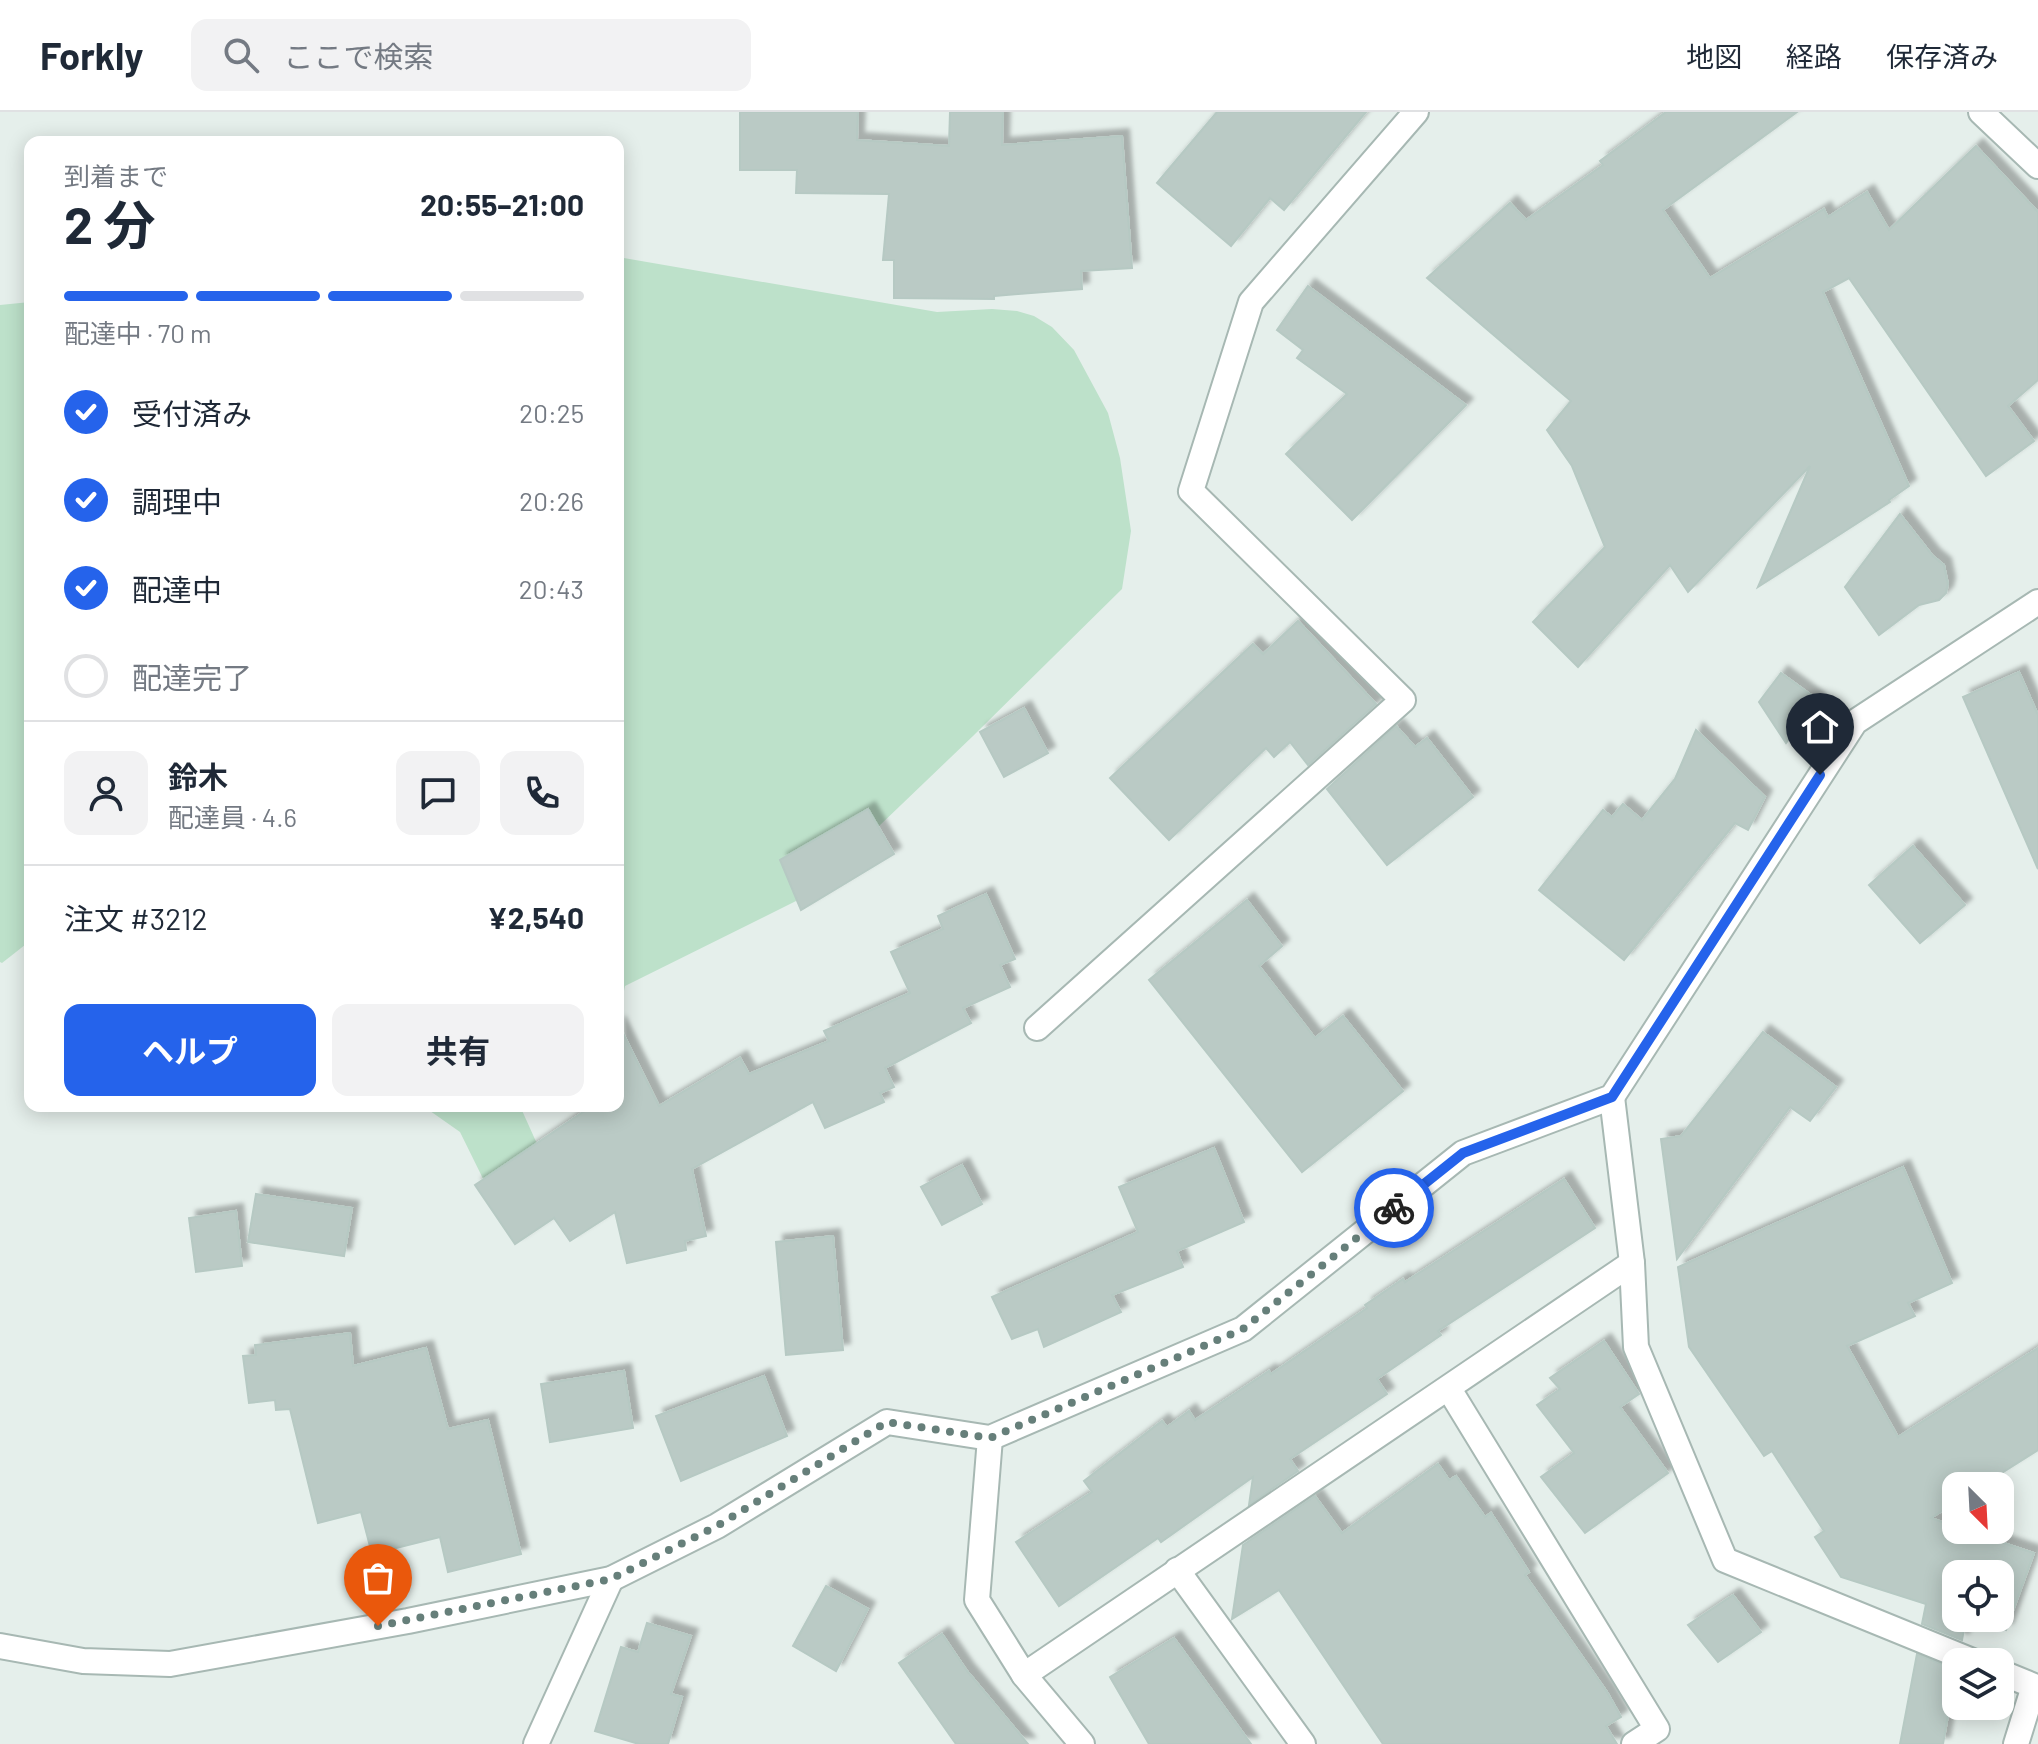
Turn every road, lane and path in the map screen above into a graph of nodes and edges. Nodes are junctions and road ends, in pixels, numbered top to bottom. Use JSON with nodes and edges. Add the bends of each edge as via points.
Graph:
{"nodes":[{"id":1,"x":1416,"y":112,"type":"edge"},
{"id":2,"x":1981,"y":112,"type":"edge"},
{"id":3,"x":2038,"y":166,"type":"edge"},
{"id":4,"x":2038,"y":602,"type":"edge"},
{"id":5,"x":1037,"y":1028,"type":"dead end"},
{"id":6,"x":1612,"y":1097,"type":"junction"},
{"id":7,"x":1632,"y":1263,"type":"junction"},
{"id":8,"x":1449,"y":1389,"type":"junction"},
{"id":9,"x":990,"y":1438,"type":"junction"},
{"id":10,"x":1177,"y":1570,"type":"junction"},
{"id":11,"x":611,"y":1579,"type":"junction"},
{"id":12,"x":0,"y":1646,"type":"edge"},
{"id":13,"x":1942,"y":1649,"type":"edge"},
{"id":14,"x":1024,"y":1675,"type":"junction"},
{"id":15,"x":2014,"y":1678,"type":"edge"},
{"id":16,"x":536,"y":1744,"type":"edge"},
{"id":17,"x":1082,"y":1744,"type":"edge"},
{"id":18,"x":1303,"y":1744,"type":"edge"},
{"id":19,"x":1634,"y":1744,"type":"edge"},
{"id":20,"x":2016,"y":1744,"type":"edge"}],
"edges":[{"from":1,"to":5,"type":"street","via":[[1251,302],[1191,491],[1403,700]]},
{"from":2,"to":3,"type":"street"},
{"from":4,"to":6,"type":"street","via":[[1855,722]]},
{"from":6,"to":7,"type":"street"},
{"from":6,"to":9,"type":"street","via":[[1463,1153],[1243,1329]]},
{"from":7,"to":8,"type":"street"},
{"from":7,"to":13,"type":"street","via":[[1636,1347],[1725,1560]]},
{"from":8,"to":10,"type":"street"},
{"from":8,"to":19,"type":"street","via":[[1657,1729]]},
{"from":9,"to":11,"type":"street","via":[[887,1422],[717,1526]]},
{"from":9,"to":14,"type":"street","via":[[977,1600]]},
{"from":10,"to":14,"type":"street"},
{"from":10,"to":18,"type":"street"},
{"from":11,"to":12,"type":"street","via":[[170,1664],[83,1661]]},
{"from":11,"to":16,"type":"street"},
{"from":14,"to":17,"type":"street"},
{"from":15,"to":20,"type":"street","via":[[2034,1686]]}]}
